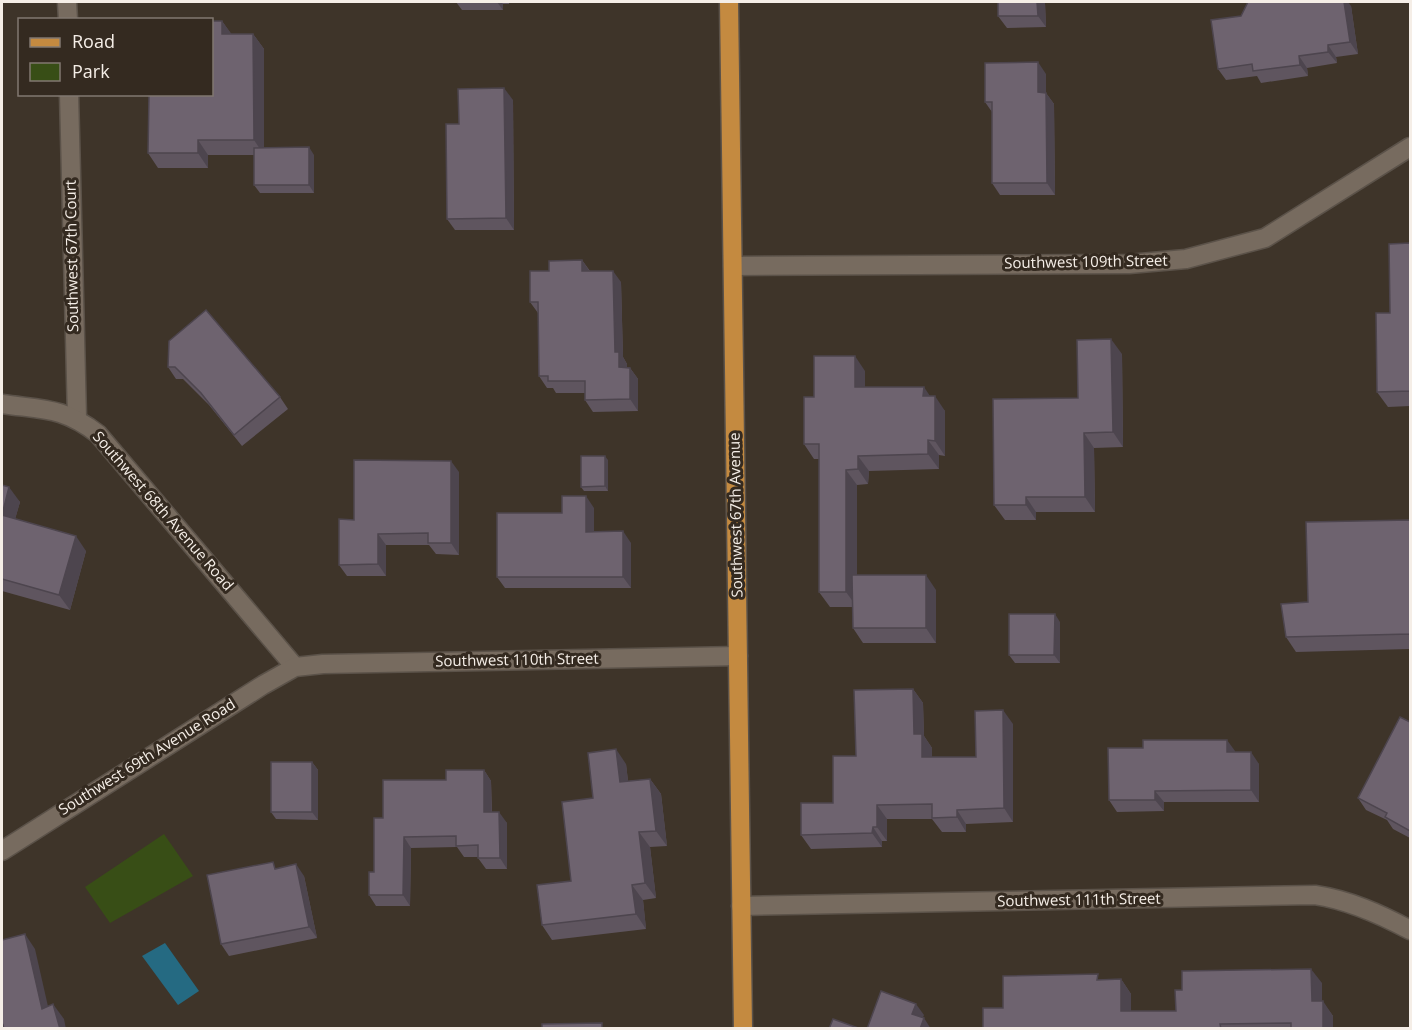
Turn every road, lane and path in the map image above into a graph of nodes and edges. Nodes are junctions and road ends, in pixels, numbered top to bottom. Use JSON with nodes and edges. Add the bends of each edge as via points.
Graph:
{"nodes":[{"id":1,"x":68,"y":2,"type":"edge"},
{"id":2,"x":729,"y":2,"type":"edge"},
{"id":3,"x":68,"y":18,"type":"edge"},
{"id":4,"x":69,"y":96,"type":"edge"},
{"id":5,"x":1410,"y":147,"type":"edge"},
{"id":6,"x":733,"y":266,"type":"junction"},
{"id":7,"x":2,"y":404,"type":"edge"},
{"id":8,"x":77,"y":418,"type":"junction"},
{"id":9,"x":738,"y":656,"type":"junction"},
{"id":10,"x":296,"y":668,"type":"junction"},
{"id":11,"x":2,"y":851,"type":"edge"},
{"id":12,"x":741,"y":906,"type":"junction"},
{"id":13,"x":1410,"y":930,"type":"edge"},
{"id":14,"x":743,"y":1029,"type":"edge"}],
"edges":[{"from":1,"to":3,"type":"street"},
{"from":2,"to":6,"type":"main road","name":"Southwest 67th Avenue"},
{"from":4,"to":8,"type":"street","name":"Southwest 67th Court"},
{"from":5,"to":6,"type":"street","name":"Southwest 109th Street","via":[[1265,238],[1186,259],[1130,264]]},
{"from":6,"to":9,"type":"main road","name":"Southwest 67th Avenue"},
{"from":7,"to":8,"type":"street","name":"Southwest 68th Avenue Road","via":[[60,411]]},
{"from":8,"to":10,"type":"street","name":"Southwest 68th Avenue Road","via":[[117,453]]},
{"from":9,"to":10,"type":"street","name":"Southwest 110th Street","via":[[323,664]]},
{"from":9,"to":12,"type":"main road","name":"Southwest 67th Avenue"},
{"from":10,"to":11,"type":"street","name":"Southwest 69th Avenue Road","via":[[248,694]]},
{"from":12,"to":13,"type":"street","name":"Southwest 111th Street","via":[[1315,895],[1362,907]]},
{"from":12,"to":14,"type":"main road","name":"Southwest 67th Avenue"}]}
